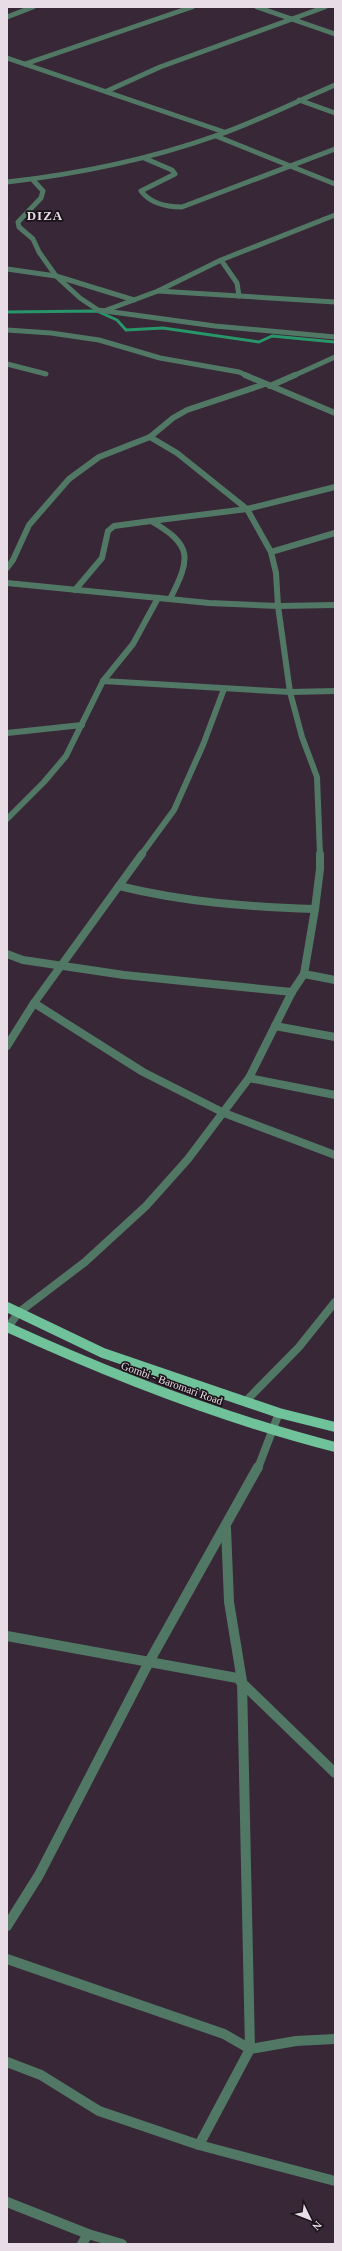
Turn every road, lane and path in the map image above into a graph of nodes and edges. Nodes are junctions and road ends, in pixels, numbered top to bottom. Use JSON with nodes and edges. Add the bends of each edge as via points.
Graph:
{"nodes":[{"id":1,"x":33,"y":7,"type":"edge"},
{"id":2,"x":192,"y":7,"type":"edge"},
{"id":3,"x":257,"y":7,"type":"edge"},
{"id":4,"x":325,"y":7,"type":"edge"},
{"id":5,"x":7,"y":17,"type":"edge"},
{"id":6,"x":292,"y":18,"type":"junction"},
{"id":7,"x":335,"y":34,"type":"edge"},
{"id":8,"x":7,"y":58,"type":"edge"},
{"id":9,"x":25,"y":64,"type":"junction"},
{"id":10,"x":335,"y":85,"type":"edge"},
{"id":11,"x":107,"y":91,"type":"junction"},
{"id":12,"x":299,"y":100,"type":"junction"},
{"id":13,"x":335,"y":113,"type":"edge"},
{"id":14,"x":224,"y":132,"type":"junction"},
{"id":15,"x":216,"y":136,"type":"junction"},
{"id":16,"x":335,"y":150,"type":"edge"},
{"id":17,"x":144,"y":158,"type":"junction"},
{"id":18,"x":289,"y":167,"type":"junction"},
{"id":19,"x":33,"y":180,"type":"junction"},
{"id":20,"x":7,"y":182,"type":"edge"},
{"id":21,"x":335,"y":184,"type":"edge"},
{"id":22,"x":335,"y":215,"type":"edge"},
{"id":23,"x":221,"y":260,"type":"junction"},
{"id":24,"x":7,"y":269,"type":"edge"},
{"id":25,"x":56,"y":276,"type":"junction"},
{"id":26,"x":158,"y":291,"type":"junction"},
{"id":27,"x":239,"y":296,"type":"junction"},
{"id":28,"x":134,"y":300,"type":"junction"},
{"id":29,"x":335,"y":302,"type":"edge"},
{"id":30,"x":103,"y":311,"type":"junction"},
{"id":31,"x":7,"y":330,"type":"edge"},
{"id":32,"x":335,"y":337,"type":"edge"},
{"id":33,"x":335,"y":357,"type":"edge"},
{"id":34,"x":7,"y":364,"type":"edge"},
{"id":35,"x":46,"y":374,"type":"dead end"},
{"id":36,"x":267,"y":385,"type":"junction"},
{"id":37,"x":332,"y":408,"type":"edge"},
{"id":38,"x":335,"y":413,"type":"edge"},
{"id":39,"x":150,"y":437,"type":"junction"},
{"id":40,"x":335,"y":487,"type":"edge"},
{"id":41,"x":247,"y":509,"type":"junction"},
{"id":42,"x":151,"y":521,"type":"junction"},
{"id":43,"x":335,"y":533,"type":"edge"},
{"id":44,"x":271,"y":552,"type":"junction"},
{"id":45,"x":7,"y":568,"type":"edge"},
{"id":46,"x":7,"y":583,"type":"edge"},
{"id":47,"x":75,"y":590,"type":"junction"},
{"id":48,"x":158,"y":598,"type":"junction"},
{"id":49,"x":170,"y":599,"type":"junction"},
{"id":50,"x":335,"y":605,"type":"edge"},
{"id":51,"x":278,"y":606,"type":"junction"},
{"id":52,"x":103,"y":681,"type":"junction"},
{"id":53,"x":224,"y":689,"type":"junction"},
{"id":54,"x":335,"y":691,"type":"edge"},
{"id":55,"x":290,"y":692,"type":"junction"},
{"id":56,"x":82,"y":725,"type":"junction"},
{"id":57,"x":7,"y":733,"type":"edge"},
{"id":58,"x":7,"y":819,"type":"edge"},
{"id":59,"x":119,"y":886,"type":"junction"},
{"id":60,"x":315,"y":909,"type":"junction"},
{"id":61,"x":7,"y":954,"type":"edge"},
{"id":62,"x":62,"y":966,"type":"junction"},
{"id":63,"x":304,"y":974,"type":"junction"},
{"id":64,"x":335,"y":980,"type":"edge"},
{"id":65,"x":292,"y":992,"type":"junction"},
{"id":66,"x":34,"y":1003,"type":"junction"},
{"id":67,"x":275,"y":1026,"type":"junction"},
{"id":68,"x":335,"y":1037,"type":"edge"},
{"id":69,"x":7,"y":1046,"type":"edge"},
{"id":70,"x":249,"y":1078,"type":"junction"},
{"id":71,"x":335,"y":1095,"type":"edge"},
{"id":72,"x":224,"y":1114,"type":"junction"},
{"id":73,"x":335,"y":1156,"type":"edge"},
{"id":74,"x":335,"y":1302,"type":"edge"},
{"id":75,"x":7,"y":1308,"type":"edge"},
{"id":76,"x":18,"y":1313,"type":"junction"},
{"id":77,"x":7,"y":1328,"type":"edge"},
{"id":78,"x":246,"y":1402,"type":"junction"},
{"id":79,"x":279,"y":1412,"type":"junction"},
{"id":80,"x":335,"y":1427,"type":"edge"},
{"id":81,"x":271,"y":1431,"type":"junction"},
{"id":82,"x":335,"y":1447,"type":"edge"},
{"id":83,"x":226,"y":1528,"type":"junction"},
{"id":84,"x":7,"y":1636,"type":"edge"},
{"id":85,"x":149,"y":1662,"type":"junction"},
{"id":86,"x":242,"y":1681,"type":"junction"},
{"id":87,"x":335,"y":1773,"type":"edge"},
{"id":88,"x":7,"y":1926,"type":"edge"},
{"id":89,"x":7,"y":1959,"type":"edge"},
{"id":90,"x":335,"y":2039,"type":"edge"},
{"id":91,"x":250,"y":2049,"type":"junction"},
{"id":92,"x":7,"y":2062,"type":"edge"},
{"id":93,"x":199,"y":2145,"type":"junction"},
{"id":94,"x":335,"y":2182,"type":"edge"},
{"id":95,"x":7,"y":2202,"type":"edge"},
{"id":96,"x":85,"y":2239,"type":"edge"},
{"id":97,"x":122,"y":2244,"type":"edge"}],
"edges":[{"from":1,"to":5,"type":"street"},
{"from":2,"to":9,"type":"street"},
{"from":3,"to":6,"type":"street"},
{"from":4,"to":6,"type":"street"},
{"from":6,"to":7,"type":"street"},
{"from":6,"to":11,"type":"street","via":[[160,67]]},
{"from":8,"to":9,"type":"street"},
{"from":9,"to":11,"type":"street"},
{"from":10,"to":12,"type":"street"},
{"from":11,"to":14,"type":"street"},
{"from":12,"to":13,"type":"street"},
{"from":12,"to":14,"type":"street"},
{"from":14,"to":15,"type":"street"},
{"from":15,"to":17,"type":"street"},
{"from":15,"to":18,"type":"street"},
{"from":16,"to":18,"type":"street"},
{"from":17,"to":18,"type":"street","via":[[172,170],[175,174],[141,192],[167,207],[177,208]]},
{"from":17,"to":19,"type":"street"},
{"from":18,"to":21,"type":"street"},
{"from":19,"to":20,"type":"street"},
{"from":19,"to":25,"type":"street","via":[[43,192],[41,198],[18,222],[19,227],[33,239]]},
{"from":22,"to":23,"type":"street"},
{"from":23,"to":26,"type":"street"},
{"from":23,"to":27,"type":"street","via":[[224,269],[234,276],[239,284]]},
{"from":24,"to":25,"type":"street"},
{"from":25,"to":28,"type":"street"},
{"from":25,"to":30,"type":"street","via":[[89,305]]},
{"from":26,"to":27,"type":"street"},
{"from":26,"to":28,"type":"street"},
{"from":27,"to":29,"type":"street"},
{"from":28,"to":30,"type":"street"},
{"from":30,"to":32,"type":"street","via":[[216,326]]},
{"from":31,"to":36,"type":"street","via":[[99,340],[160,358],[239,372]]},
{"from":33,"to":36,"type":"street"},
{"from":34,"to":35,"type":"street"},
{"from":36,"to":37,"type":"street"},
{"from":36,"to":39,"type":"street","via":[[187,410]]},
{"from":37,"to":38,"type":"street"},
{"from":39,"to":41,"type":"street","via":[[177,453]]},
{"from":39,"to":45,"type":"street","via":[[99,457],[69,479],[29,525]]},
{"from":40,"to":41,"type":"street"},
{"from":41,"to":42,"type":"street"},
{"from":41,"to":44,"type":"street"},
{"from":42,"to":47,"type":"street","via":[[114,526],[108,531],[102,558]]},
{"from":42,"to":49,"type":"street","via":[[181,542],[186,552],[186,564]]},
{"from":43,"to":44,"type":"street"},
{"from":44,"to":51,"type":"street","via":[[276,573]]},
{"from":46,"to":47,"type":"street"},
{"from":47,"to":48,"type":"street"},
{"from":48,"to":49,"type":"street"},
{"from":48,"to":52,"type":"street","via":[[133,644]]},
{"from":49,"to":51,"type":"street"},
{"from":50,"to":51,"type":"street"},
{"from":51,"to":55,"type":"street"},
{"from":52,"to":53,"type":"street"},
{"from":52,"to":56,"type":"street"},
{"from":53,"to":55,"type":"street"},
{"from":53,"to":59,"type":"street","via":[[174,810]]},
{"from":54,"to":55,"type":"street"},
{"from":55,"to":60,"type":"street","via":[[302,737],[317,777],[320,869]]},
{"from":56,"to":57,"type":"street"},
{"from":56,"to":58,"type":"street","via":[[66,756]]},
{"from":59,"to":60,"type":"street","via":[[147,893],[235,904]]},
{"from":59,"to":62,"type":"street"},
{"from":60,"to":63,"type":"street"},
{"from":61,"to":62,"type":"street","via":[[23,960]]},
{"from":62,"to":65,"type":"street"},
{"from":62,"to":66,"type":"street"},
{"from":63,"to":64,"type":"street"},
{"from":63,"to":65,"type":"street"},
{"from":65,"to":67,"type":"street"},
{"from":66,"to":69,"type":"street"},
{"from":66,"to":72,"type":"street","via":[[143,1072]]},
{"from":67,"to":68,"type":"street"},
{"from":67,"to":70,"type":"street"},
{"from":70,"to":71,"type":"street"},
{"from":70,"to":72,"type":"street"},
{"from":72,"to":73,"type":"street"},
{"from":72,"to":76,"type":"street","via":[[146,1206],[85,1262]]},
{"from":74,"to":78,"type":"street","via":[[299,1347]]},
{"from":75,"to":76,"type":"main road","name":"Gombi - Baromari Road"},
{"from":76,"to":77,"type":"street"},
{"from":76,"to":78,"type":"main road","name":"Gombi - Baromari Road","via":[[103,1353]]},
{"from":77,"to":81,"type":"main road","name":"Gombi - Baromari Road","via":[[152,1391]]},
{"from":78,"to":79,"type":"main road","name":"Gombi - Baromari Road"},
{"from":79,"to":80,"type":"main road","name":"Gombi - Baromari Road"},
{"from":79,"to":81,"type":"street"},
{"from":81,"to":82,"type":"main road","name":"Gombi - Baromari Road"},
{"from":81,"to":83,"type":"street","via":[[255,1475]]},
{"from":83,"to":85,"type":"street"},
{"from":83,"to":86,"type":"street","via":[[229,1602]]},
{"from":84,"to":85,"type":"street"},
{"from":85,"to":86,"type":"street"},
{"from":85,"to":88,"type":"street","via":[[39,1874]]},
{"from":86,"to":87,"type":"street"},
{"from":86,"to":91,"type":"street"},
{"from":89,"to":91,"type":"street","via":[[224,2034]]},
{"from":90,"to":91,"type":"street","via":[[296,2041]]},
{"from":91,"to":93,"type":"street"},
{"from":92,"to":93,"type":"street","via":[[41,2075],[99,2111]]},
{"from":93,"to":94,"type":"street"},
{"from":95,"to":96,"type":"street"},
{"from":96,"to":97,"type":"street"}]}
